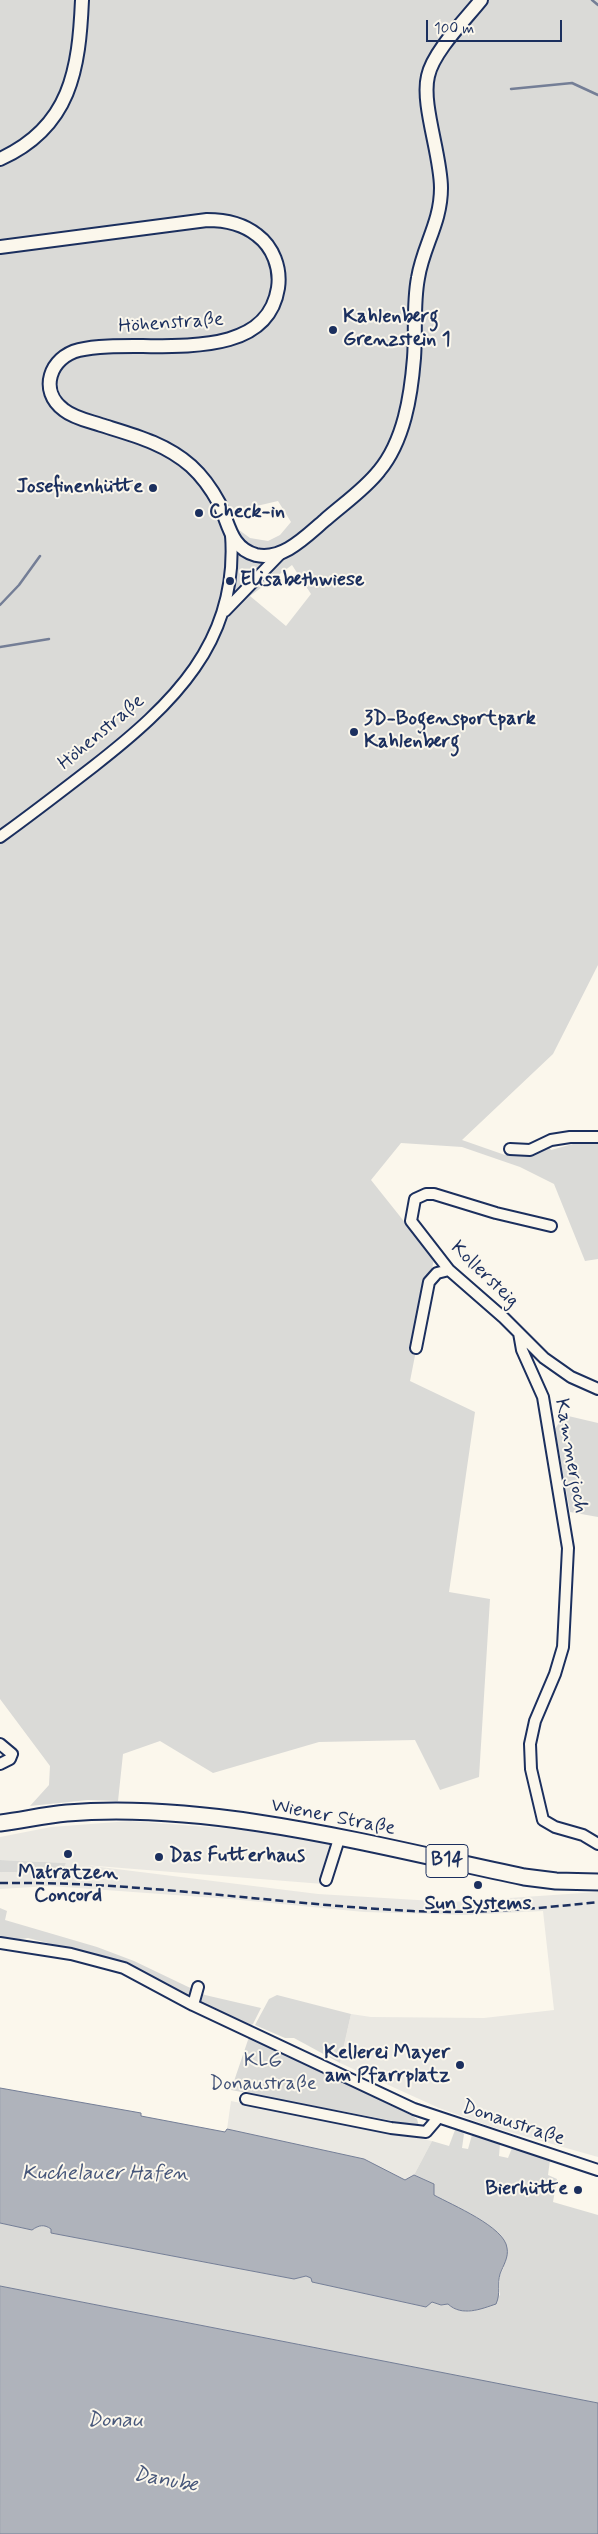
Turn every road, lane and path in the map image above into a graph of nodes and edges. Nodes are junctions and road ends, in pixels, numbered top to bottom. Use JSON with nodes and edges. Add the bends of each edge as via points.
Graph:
{"nodes":[{"id":1,"x":82,"y":0,"type":"edge"},
{"id":2,"x":481,"y":0,"type":"edge"},
{"id":3,"x":0,"y":159,"type":"edge"},
{"id":4,"x":0,"y":247,"type":"edge"},
{"id":5,"x":231,"y":535,"type":"junction"},
{"id":6,"x":276,"y":554,"type":"junction"},
{"id":7,"x":223,"y":614,"type":"junction"},
{"id":8,"x":0,"y":837,"type":"edge"},
{"id":9,"x":598,"y":1137,"type":"edge"},
{"id":10,"x":510,"y":1149,"type":"dead end"},
{"id":11,"x":551,"y":1226,"type":"dead end"},
{"id":12,"x":449,"y":1270,"type":"junction"},
{"id":13,"x":518,"y":1333,"type":"junction"},
{"id":14,"x":416,"y":1348,"type":"dead end"},
{"id":15,"x":598,"y":1389,"type":"edge"},
{"id":16,"x":0,"y":1744,"type":"edge"},
{"id":17,"x":0,"y":1764,"type":"edge"},
{"id":18,"x":0,"y":1823,"type":"edge"},
{"id":19,"x":339,"y":1839,"type":"junction"},
{"id":20,"x":598,"y":1844,"type":"edge"},
{"id":21,"x":326,"y":1880,"type":"dead end"},
{"id":22,"x":598,"y":1882,"type":"edge"},
{"id":23,"x":0,"y":1944,"type":"edge"},
{"id":24,"x":198,"y":1987,"type":"dead end"},
{"id":25,"x":193,"y":2005,"type":"junction"},
{"id":26,"x":246,"y":2099,"type":"dead end"},
{"id":27,"x":438,"y":2118,"type":"junction"},
{"id":28,"x":598,"y":2170,"type":"edge"}],
"edges":[{"from":1,"to":3,"type":"street","via":[[79,53],[66,96],[32,139]]},
{"from":2,"to":6,"type":"street","name":"Höhenstraße","via":[[434,61],[427,81],[441,171],[441,199],[438,220],[418,274],[414,359],[400,433],[386,462],[366,486],[304,537]]},
{"from":4,"to":5,"type":"street","name":"Höhenstraße","via":[[216,220],[245,227],[268,246],[278,268],[276,296],[265,318],[248,332],[228,340],[173,346],[81,350],[67,354],[56,364],[49,384],[54,400],[68,414],[157,443],[189,464],[215,496]]},
{"from":5,"to":6,"type":"street","name":"Höhenstraße","via":[[247,551],[257,555]]},
{"from":5,"to":7,"type":"street","name":"Höhenstraße","via":[[232,569]]},
{"from":6,"to":7,"type":"street","name":"Höhenstraße"},
{"from":7,"to":8,"type":"street","name":"Höhenstraße","via":[[192,672],[171,700],[117,748]]},
{"from":9,"to":10,"type":"street","via":[[551,1140],[530,1150]]},
{"from":11,"to":12,"type":"street","name":"Kollersteig","via":[[426,1194],[416,1199],[411,1221]]},
{"from":12,"to":13,"type":"street","name":"Kollersteig"},
{"from":12,"to":14,"type":"street","via":[[437,1273],[429,1282]]},
{"from":13,"to":15,"type":"street","name":"Kollersteig","via":[[558,1370]]},
{"from":13,"to":20,"type":"street","name":"Kammerjoch","via":[[543,1397],[568,1548],[563,1647],[535,1721],[530,1744],[531,1768],[543,1820]]},
{"from":16,"to":17,"type":"street","via":[[12,1754],[10,1759]]},
{"from":18,"to":19,"type":"main road","name":"Wiener Straße","number":"B14","via":[[59,1814],[170,1813]]},
{"from":19,"to":21,"type":"street"},
{"from":19,"to":22,"type":"main road","name":"Wiener Straße","number":"B14","via":[[524,1877]]},
{"from":23,"to":25,"type":"street","via":[[72,1954],[124,1968]]},
{"from":24,"to":25,"type":"street"},
{"from":25,"to":27,"type":"street"},
{"from":26,"to":27,"type":"street","name":"Donaustraße","via":[[426,2132]]},
{"from":27,"to":28,"type":"street","name":"Donaustraße"}]}
